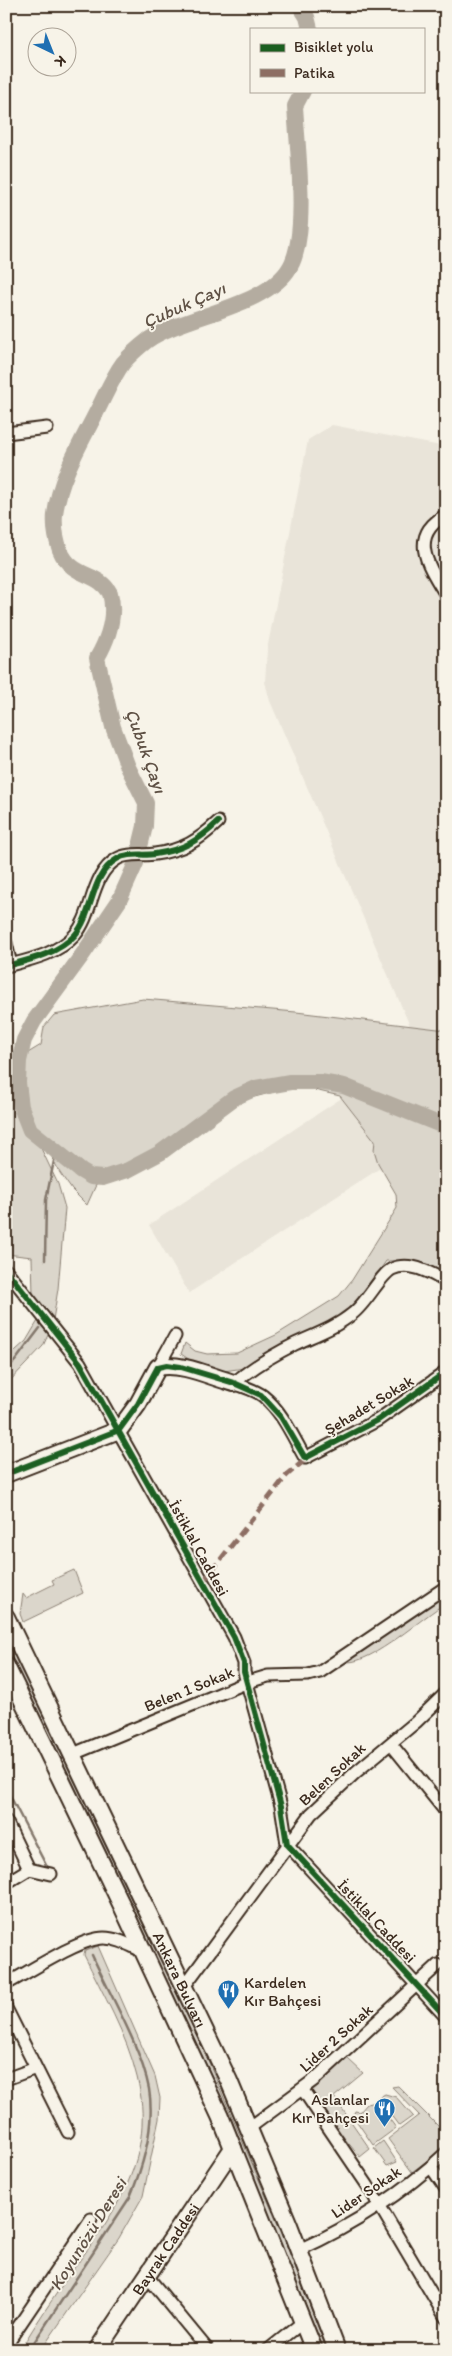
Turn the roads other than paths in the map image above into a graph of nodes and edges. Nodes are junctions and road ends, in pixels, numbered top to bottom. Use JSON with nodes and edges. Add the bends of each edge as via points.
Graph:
{"nodes":[{"id":1,"x":47,"y":428,"type":"dead end"},
{"id":2,"x":6,"y":433,"type":"edge"},
{"id":3,"x":446,"y":515,"type":"edge"},
{"id":4,"x":446,"y":595,"type":"edge"},
{"id":5,"x":218,"y":822,"type":"dead end"},
{"id":6,"x":6,"y":943,"type":"edge"},
{"id":7,"x":9,"y":966,"type":"edge"},
{"id":8,"x":6,"y":1270,"type":"edge"},
{"id":9,"x":446,"y":1282,"type":"edge"},
{"id":10,"x":176,"y":1336,"type":"dead end"},
{"id":11,"x":158,"y":1367,"type":"junction"},
{"id":12,"x":446,"y":1372,"type":"edge"},
{"id":13,"x":234,"y":1383,"type":"junction"},
{"id":14,"x":119,"y":1430,"type":"junction"},
{"id":15,"x":6,"y":1474,"type":"edge"},
{"id":16,"x":446,"y":1587,"type":"edge"},
{"id":17,"x":6,"y":1617,"type":"edge"},
{"id":18,"x":6,"y":1666,"type":"edge"},
{"id":19,"x":248,"y":1682,"type":"junction"},
{"id":20,"x":446,"y":1694,"type":"edge"},
{"id":21,"x":390,"y":1744,"type":"junction"},
{"id":22,"x":72,"y":1754,"type":"junction"},
{"id":23,"x":446,"y":1812,"type":"edge"},
{"id":24,"x":6,"y":1822,"type":"edge"},
{"id":25,"x":287,"y":1844,"type":"junction"},
{"id":26,"x":29,"y":1868,"type":"junction"},
{"id":27,"x":50,"y":1874,"type":"dead end"},
{"id":28,"x":6,"y":1883,"type":"edge"},
{"id":29,"x":144,"y":1952,"type":"junction"},
{"id":30,"x":438,"y":1965,"type":"dead end"},
{"id":31,"x":6,"y":1984,"type":"edge"},
{"id":32,"x":418,"y":1985,"type":"junction"},
{"id":33,"x":183,"y":1988,"type":"junction"},
{"id":34,"x":6,"y":2008,"type":"edge"},
{"id":35,"x":446,"y":2016,"type":"edge"},
{"id":36,"x":36,"y":2068,"type":"junction"},
{"id":37,"x":6,"y":2079,"type":"edge"},
{"id":38,"x":302,"y":2090,"type":"junction"},
{"id":39,"x":248,"y":2128,"type":"junction"},
{"id":40,"x":68,"y":2132,"type":"dead end"},
{"id":41,"x":233,"y":2148,"type":"junction"},
{"id":42,"x":446,"y":2154,"type":"edge"},
{"id":43,"x":431,"y":2167,"type":"junction"},
{"id":44,"x":446,"y":2189,"type":"edge"},
{"id":45,"x":378,"y":2205,"type":"junction"},
{"id":46,"x":91,"y":2219,"type":"dead end"},
{"id":47,"x":299,"y":2250,"type":"junction"},
{"id":48,"x":146,"y":2276,"type":"junction"},
{"id":49,"x":446,"y":2318,"type":"edge"},
{"id":50,"x":303,"y":2322,"type":"junction"},
{"id":51,"x":6,"y":2344,"type":"edge"},
{"id":52,"x":97,"y":2350,"type":"edge"},
{"id":53,"x":208,"y":2350,"type":"edge"},
{"id":54,"x":268,"y":2350,"type":"edge"},
{"id":55,"x":314,"y":2350,"type":"edge"},
{"id":56,"x":337,"y":2350,"type":"edge"}],
"edges":[{"from":1,"to":2,"type":"street"},
{"from":3,"to":4,"type":"street","via":[[427,530],[424,548],[428,564]]},
{"from":5,"to":7,"type":"street","via":[[194,843],[154,854],[118,858],[103,873],[83,924],[74,936],[53,951]]},
{"from":6,"to":7,"type":"street"},
{"from":8,"to":14,"type":"street","name":"İstiklal Caddesi","via":[[75,1357]]},
{"from":9,"to":13,"type":"street","via":[[416,1268],[391,1269],[352,1314],[260,1364]]},
{"from":10,"to":11,"type":"street"},
{"from":11,"to":13,"type":"main road","via":[[181,1367]]},
{"from":11,"to":14,"type":"main road"},
{"from":12,"to":13,"type":"street","name":"Şehadet Sokak","via":[[378,1420],[305,1458],[268,1401]]},
{"from":14,"to":15,"type":"main road"},
{"from":14,"to":19,"type":"street","name":"İstiklal Caddesi","via":[[234,1637]]},
{"from":16,"to":19,"type":"street","name":"Belen 1 Sokak","via":[[328,1668],[308,1675],[268,1676]]},
{"from":17,"to":22,"type":"main road","name":"Ankara Bulvarı"},
{"from":18,"to":29,"type":"main road","name":"Ankara Bulvarı"},
{"from":19,"to":22,"type":"street","name":"Belen 1 Sokak"},
{"from":19,"to":25,"type":"street","name":"İstiklal Caddesi","via":[[281,1806]]},
{"from":20,"to":21,"type":"street","name":"Belen Sokak"},
{"from":21,"to":23,"type":"street"},
{"from":21,"to":25,"type":"street","name":"Belen Sokak","via":[[326,1799]]},
{"from":22,"to":33,"type":"main road","name":"Ankara Bulvarı"},
{"from":24,"to":26,"type":"street"},
{"from":25,"to":32,"type":"street","name":"İstiklal Caddesi"},
{"from":25,"to":33,"type":"street","name":"Belen Sokak"},
{"from":26,"to":27,"type":"street"},
{"from":26,"to":28,"type":"street"},
{"from":29,"to":31,"type":"street","via":[[116,1940],[96,1938]]},
{"from":29,"to":41,"type":"main road","name":"Ankara Bulvarı"},
{"from":30,"to":32,"type":"street","name":"Lider 2 Sokak"},
{"from":32,"to":35,"type":"street","name":"İstiklal Caddesi"},
{"from":32,"to":38,"type":"street","name":"Lider 2 Sokak"},
{"from":33,"to":39,"type":"main road","name":"Ankara Bulvarı"},
{"from":34,"to":36,"type":"street"},
{"from":36,"to":37,"type":"street"},
{"from":36,"to":40,"type":"street"},
{"from":38,"to":39,"type":"street","name":"Lider 2 Sokak"},
{"from":38,"to":45,"type":"street"},
{"from":39,"to":47,"type":"main road","name":"Ankara Bulvarı"},
{"from":41,"to":48,"type":"main road","name":"Bayrak Caddesi"},
{"from":41,"to":50,"type":"main road","name":"Ankara Bulvarı"},
{"from":42,"to":43,"type":"street","name":"Lider Sokak"},
{"from":43,"to":44,"type":"street"},
{"from":43,"to":45,"type":"street","name":"Lider Sokak"},
{"from":45,"to":47,"type":"street","name":"Lider Sokak","via":[[343,2228]]},
{"from":45,"to":49,"type":"street"},
{"from":46,"to":51,"type":"street"},
{"from":47,"to":56,"type":"main road","name":"Ankara Bulvarı"},
{"from":48,"to":52,"type":"main road","name":"Bayrak Caddesi"},
{"from":48,"to":53,"type":"street"},
{"from":50,"to":54,"type":"street"},
{"from":50,"to":55,"type":"main road","name":"Ankara Bulvarı"}]}
